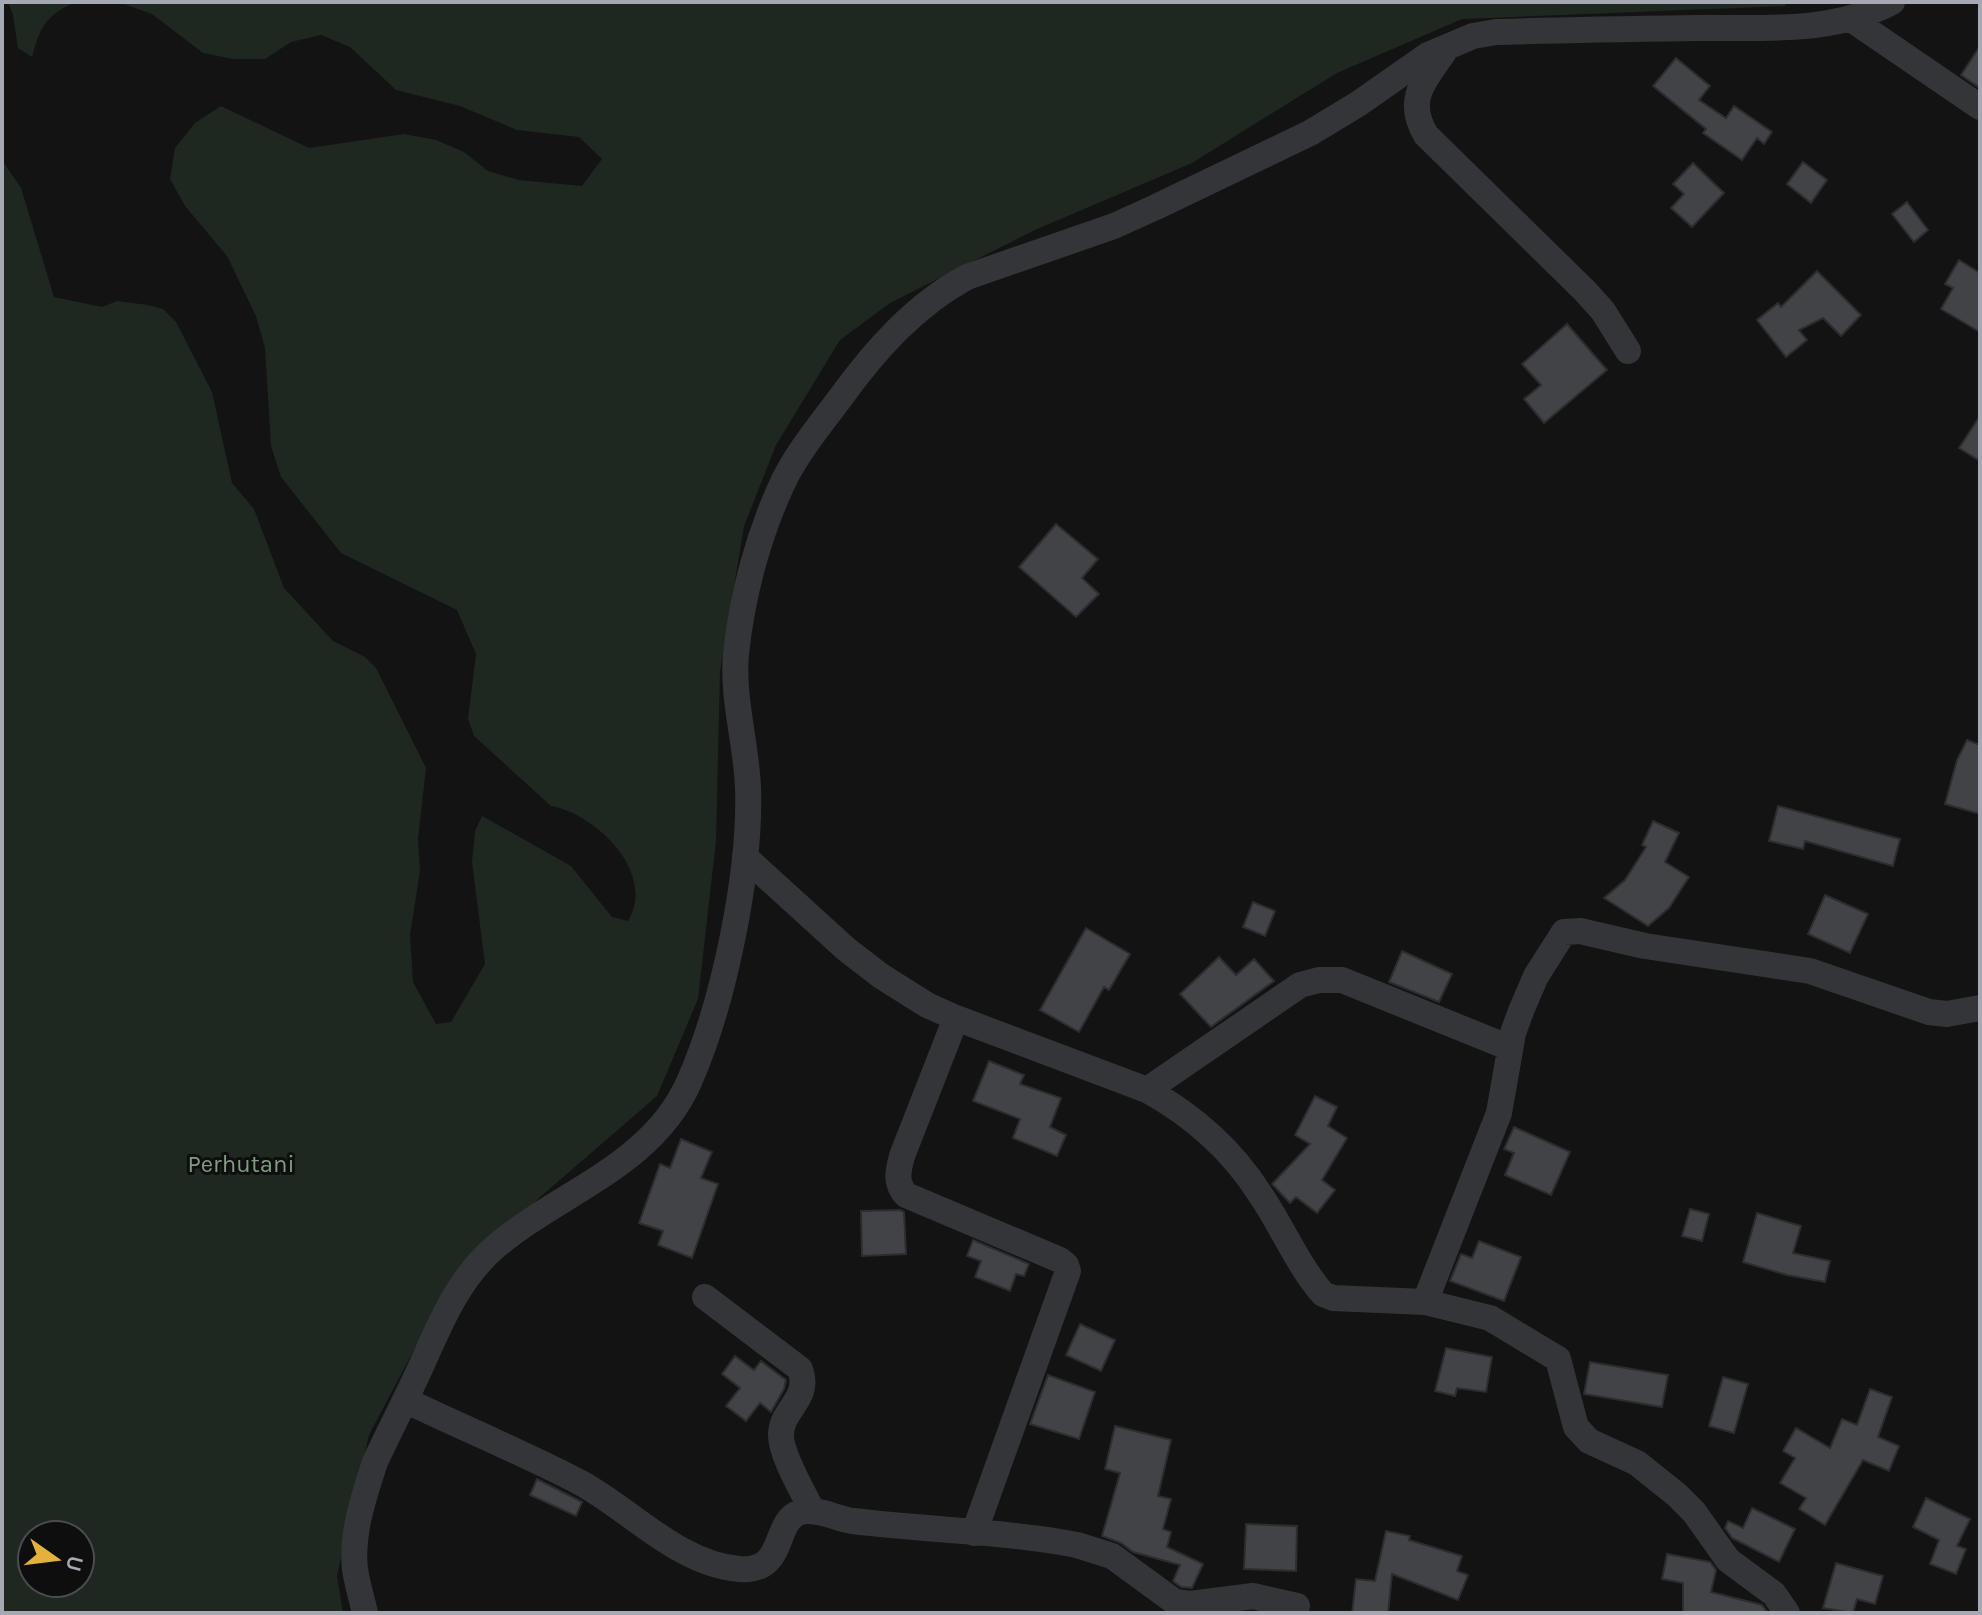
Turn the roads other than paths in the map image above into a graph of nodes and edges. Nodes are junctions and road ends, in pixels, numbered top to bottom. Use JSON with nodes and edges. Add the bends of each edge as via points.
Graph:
{"nodes":[{"id":1,"x":1892,"y":2,"type":"edge"},
{"id":2,"x":1851,"y":19,"type":"junction"},
{"id":3,"x":1451,"y":43,"type":"junction"},
{"id":4,"x":1980,"y":107,"type":"edge"},
{"id":5,"x":1628,"y":351,"type":"dead end"},
{"id":6,"x":745,"y":857,"type":"junction"},
{"id":7,"x":1980,"y":1008,"type":"edge"},
{"id":8,"x":956,"y":1018,"type":"junction"},
{"id":9,"x":1510,"y":1048,"type":"junction"},
{"id":10,"x":1147,"y":1090,"type":"junction"},
{"id":11,"x":705,"y":1297,"type":"dead end"},
{"id":12,"x":1425,"y":1302,"type":"junction"},
{"id":13,"x":405,"y":1400,"type":"junction"},
{"id":14,"x":812,"y":1510,"type":"junction"},
{"id":15,"x":974,"y":1533,"type":"junction"},
{"id":16,"x":1297,"y":1606,"type":"dead end"},
{"id":17,"x":365,"y":1613,"type":"edge"},
{"id":18,"x":1787,"y":1613,"type":"edge"}],
"edges":[{"from":1,"to":2,"type":"street"},
{"from":2,"to":3,"type":"street","via":[[1796,28],[1496,32]]},
{"from":2,"to":4,"type":"street"},
{"from":3,"to":5,"type":"street","via":[[1418,92],[1419,123],[1585,291]]},
{"from":3,"to":6,"type":"street","via":[[1310,133],[1189,192],[945,289],[865,364],[786,477],[761,539],[748,591],[736,656],[748,788]]},
{"from":6,"to":8,"type":"street","via":[[881,976]]},
{"from":6,"to":13,"type":"street","via":[[705,1042],[681,1097],[636,1153],[513,1234],[477,1266],[461,1285]]},
{"from":7,"to":9,"type":"street","via":[[1929,1012],[1801,969],[1571,930],[1559,937],[1536,976]]},
{"from":8,"to":10,"type":"street"},
{"from":8,"to":15,"type":"street","via":[[902,1156],[900,1188],[1060,1260],[1068,1271]]},
{"from":9,"to":10,"type":"street","via":[[1342,980],[1319,980],[1300,985]]},
{"from":9,"to":12,"type":"street","via":[[1499,1113]]},
{"from":10,"to":12,"type":"street","via":[[1203,1128],[1233,1158],[1323,1294]]},
{"from":11,"to":14,"type":"street","via":[[800,1369],[803,1387],[781,1439]]},
{"from":12,"to":18,"type":"street","via":[[1490,1318],[1558,1359],[1582,1435],[1637,1463],[1677,1495],[1728,1560],[1774,1594]]},
{"from":13,"to":14,"type":"street","via":[[582,1484],[665,1542],[728,1568],[767,1561],[790,1518]]},
{"from":13,"to":17,"type":"street","via":[[375,1462],[358,1522],[355,1570]]},
{"from":14,"to":15,"type":"street","via":[[853,1521]]},
{"from":15,"to":16,"type":"street","via":[[1095,1550],[1112,1556],[1175,1602],[1253,1596]]}]}
